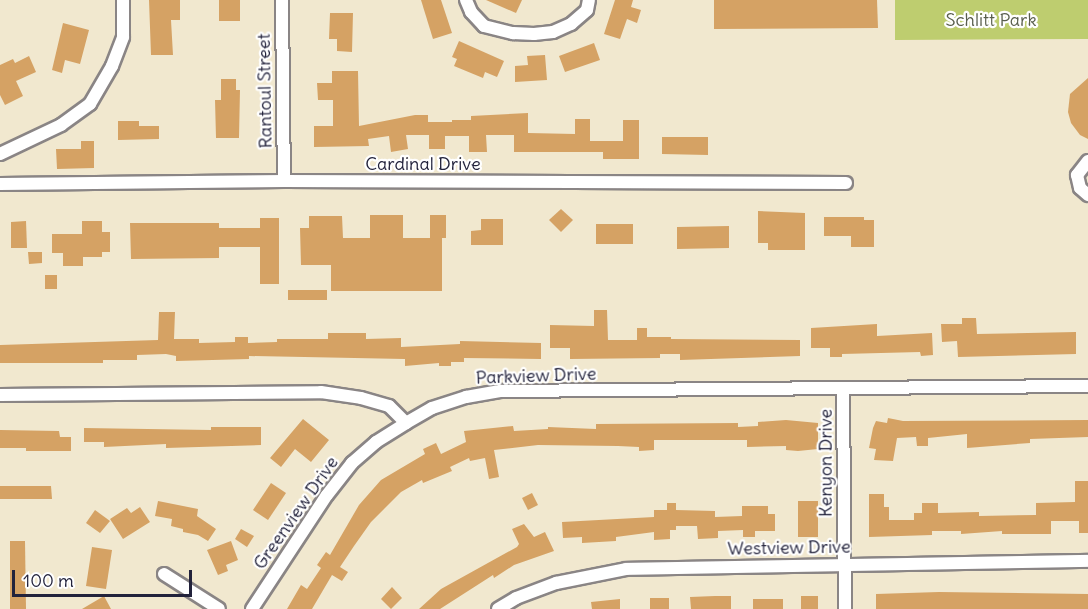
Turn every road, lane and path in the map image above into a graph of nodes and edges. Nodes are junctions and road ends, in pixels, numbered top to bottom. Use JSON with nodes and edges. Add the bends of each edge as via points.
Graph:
{"nodes":[{"id":1,"x":123,"y":0,"type":"edge"},
{"id":2,"x":282,"y":0,"type":"edge"},
{"id":3,"x":466,"y":0,"type":"edge"},
{"id":4,"x":589,"y":0,"type":"edge"},
{"id":5,"x":0,"y":154,"type":"edge"},
{"id":6,"x":1088,"y":161,"type":"edge"},
{"id":7,"x":284,"y":181,"type":"junction"},
{"id":8,"x":846,"y":183,"type":"dead end"},
{"id":9,"x":0,"y":184,"type":"edge"},
{"id":10,"x":1088,"y":195,"type":"edge"},
{"id":11,"x":1088,"y":386,"type":"edge"},
{"id":12,"x":843,"y":389,"type":"junction"},
{"id":13,"x":0,"y":395,"type":"edge"},
{"id":14,"x":406,"y":423,"type":"junction"},
{"id":15,"x":1088,"y":561,"type":"edge"},
{"id":16,"x":844,"y":565,"type":"junction"},
{"id":17,"x":164,"y":574,"type":"dead end"},
{"id":18,"x":219,"y":609,"type":"edge"},
{"id":19,"x":252,"y":609,"type":"edge"},
{"id":20,"x":498,"y":609,"type":"edge"},
{"id":21,"x":844,"y":609,"type":"edge"}],
"edges":[{"from":1,"to":5,"type":"street","via":[[123,37],[90,104],[61,125]]},
{"from":2,"to":7,"type":"street","name":"Rantoul Street"},
{"from":3,"to":4,"type":"street","via":[[484,26],[534,34],[553,32],[571,24],[587,10]]},
{"from":6,"to":10,"type":"street","via":[[1077,175],[1080,188]]},
{"from":7,"to":8,"type":"street","name":"Cardinal Drive"},
{"from":7,"to":9,"type":"street","name":"Cardinal Drive"},
{"from":11,"to":12,"type":"street","name":"Parkview Drive"},
{"from":12,"to":14,"type":"street","name":"Parkview Drive","via":[[501,391],[432,408]]},
{"from":12,"to":16,"type":"street","name":"Kenyon Drive"},
{"from":13,"to":14,"type":"street","via":[[321,392],[389,406]]},
{"from":14,"to":19,"type":"street","name":"Greenview Drive","via":[[352,463]]},
{"from":15,"to":16,"type":"street","name":"Westview Drive"},
{"from":16,"to":20,"type":"street","name":"Westview Drive","via":[[626,569],[556,583]]},
{"from":16,"to":21,"type":"street","name":"Kenyon Drive"},
{"from":17,"to":18,"type":"street"}]}
